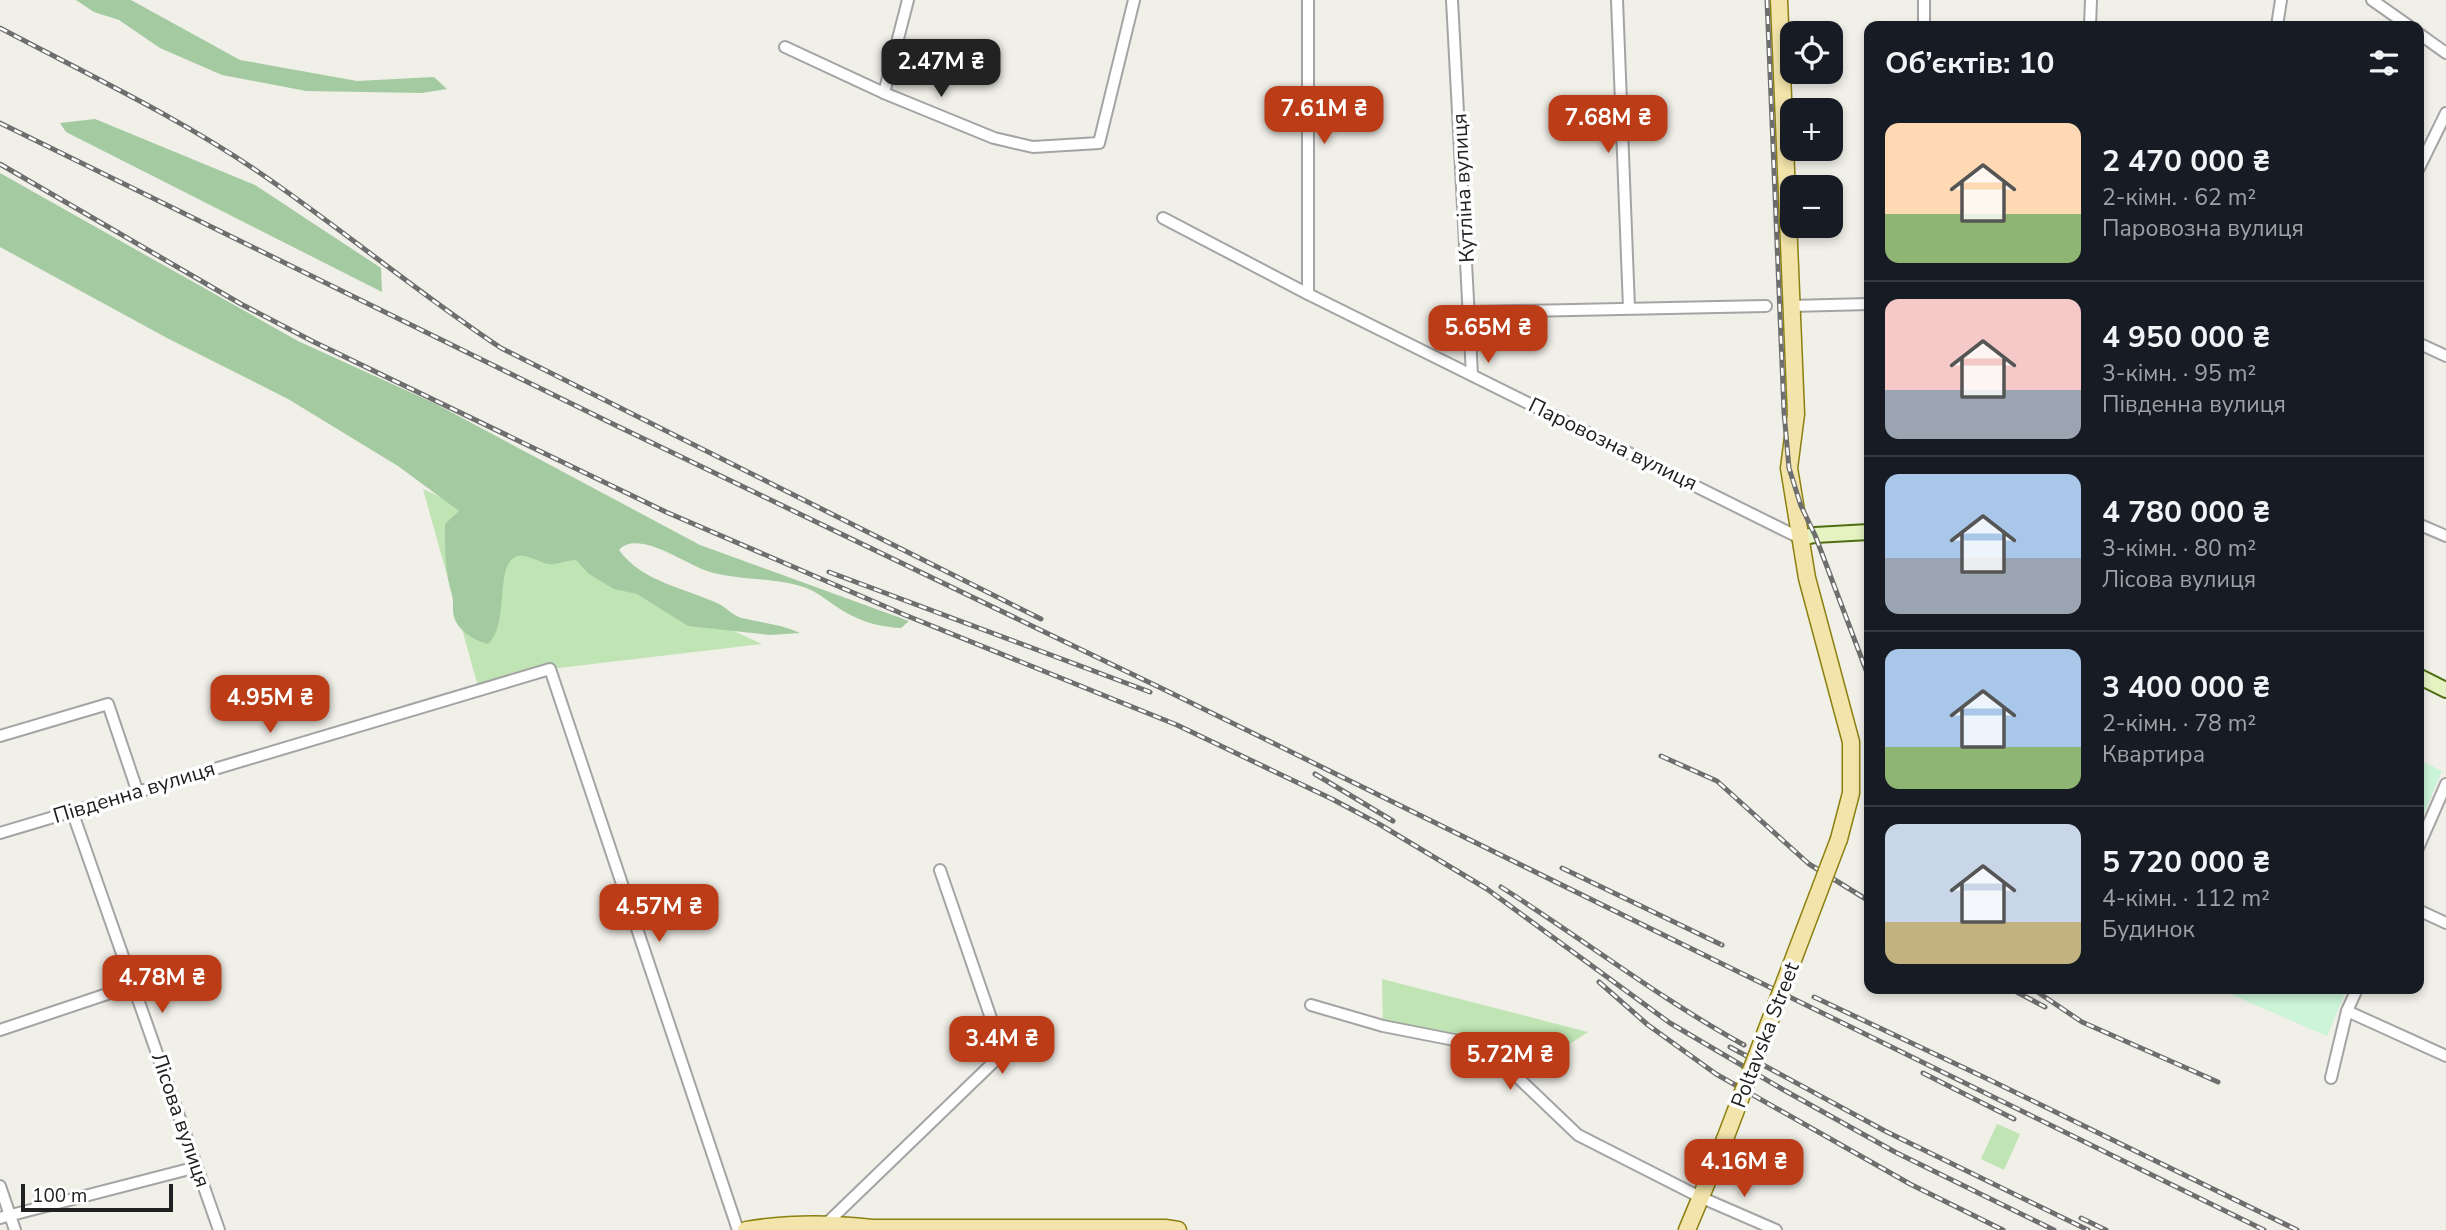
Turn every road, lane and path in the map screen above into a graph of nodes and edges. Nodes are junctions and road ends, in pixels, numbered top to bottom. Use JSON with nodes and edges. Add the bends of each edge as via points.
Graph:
{"nodes":[{"id":1,"x":908,"y":0,"type":"edge"},
{"id":2,"x":1134,"y":0,"type":"edge"},
{"id":3,"x":1308,"y":0,"type":"edge"},
{"id":4,"x":1452,"y":0,"type":"edge"},
{"id":5,"x":1617,"y":0,"type":"edge"},
{"id":6,"x":1779,"y":0,"type":"edge"},
{"id":7,"x":1924,"y":0,"type":"edge"},
{"id":8,"x":2091,"y":0,"type":"edge"},
{"id":9,"x":2281,"y":0,"type":"edge"},
{"id":10,"x":2372,"y":0,"type":"edge"},
{"id":11,"x":1924,"y":21,"type":"edge"},
{"id":12,"x":2090,"y":21,"type":"edge"},
{"id":13,"x":2278,"y":21,"type":"edge"},
{"id":14,"x":2402,"y":21,"type":"edge"},
{"id":15,"x":2424,"y":37,"type":"edge"},
{"id":16,"x":785,"y":47,"type":"dead end"},
{"id":17,"x":2446,"y":53,"type":"edge"},
{"id":18,"x":884,"y":93,"type":"junction"},
{"id":19,"x":2446,"y":113,"type":"edge"},
{"id":20,"x":2424,"y":158,"type":"edge"},
{"id":21,"x":1163,"y":218,"type":"dead end"},
{"id":22,"x":1308,"y":293,"type":"junction"},
{"id":23,"x":1864,"y":304,"type":"edge"},
{"id":24,"x":1766,"y":306,"type":"dead end"},
{"id":25,"x":1791,"y":306,"type":"junction"},
{"id":26,"x":1629,"y":308,"type":"junction"},
{"id":27,"x":1470,"y":312,"type":"junction"},
{"id":28,"x":2424,"y":346,"type":"edge"},
{"id":29,"x":2446,"y":356,"type":"edge"},
{"id":30,"x":1472,"y":375,"type":"junction"},
{"id":31,"x":2424,"y":527,"type":"edge"},
{"id":32,"x":1864,"y":532,"type":"edge"},
{"id":33,"x":2446,"y":536,"type":"edge"},
{"id":34,"x":1800,"y":538,"type":"junction"},
{"id":35,"x":2424,"y":679,"type":"edge"},
{"id":36,"x":2446,"y":690,"type":"edge"},
{"id":37,"x":0,"y":736,"type":"edge"},
{"id":38,"x":2446,"y":784,"type":"edge"},
{"id":39,"x":137,"y":790,"type":"junction"},
{"id":40,"x":2443,"y":798,"type":"edge"},
{"id":41,"x":72,"y":811,"type":"junction"},
{"id":42,"x":0,"y":833,"type":"edge"},
{"id":43,"x":2424,"y":836,"type":"edge"},
{"id":44,"x":940,"y":870,"type":"dead end"},
{"id":45,"x":2424,"y":913,"type":"edge"},
{"id":46,"x":2446,"y":923,"type":"edge"},
{"id":47,"x":134,"y":985,"type":"junction"},
{"id":48,"x":2355,"y":994,"type":"edge"},
{"id":49,"x":1311,"y":1005,"type":"dead end"},
{"id":50,"x":2347,"y":1011,"type":"junction"},
{"id":51,"x":0,"y":1030,"type":"edge"},
{"id":52,"x":2446,"y":1056,"type":"edge"},
{"id":53,"x":2331,"y":1078,"type":"dead end"},
{"id":54,"x":197,"y":1167,"type":"junction"},
{"id":55,"x":0,"y":1186,"type":"edge"},
{"id":56,"x":1700,"y":1198,"type":"junction"},
{"id":57,"x":5,"y":1217,"type":"edge"},
{"id":58,"x":827,"y":1223,"type":"junction"},
{"id":59,"x":869,"y":1229,"type":"edge"},
{"id":60,"x":15,"y":1230,"type":"edge"},
{"id":61,"x":219,"y":1230,"type":"edge"},
{"id":62,"x":738,"y":1230,"type":"edge"},
{"id":63,"x":746,"y":1230,"type":"edge"},
{"id":64,"x":1178,"y":1230,"type":"edge"},
{"id":65,"x":1687,"y":1230,"type":"edge"},
{"id":66,"x":1776,"y":1230,"type":"edge"}],
"edges":[{"from":1,"to":18,"type":"street"},
{"from":2,"to":18,"type":"street","via":[[1099,143],[1033,147],[995,138]]},
{"from":3,"to":22,"type":"street"},
{"from":4,"to":27,"type":"street","name":"Кутліна вулиця"},
{"from":5,"to":26,"type":"street"},
{"from":6,"to":25,"type":"main road","name":"Poltavska Street"},
{"from":7,"to":11,"type":"street"},
{"from":8,"to":12,"type":"street"},
{"from":9,"to":13,"type":"street"},
{"from":10,"to":14,"type":"street"},
{"from":15,"to":17,"type":"street"},
{"from":16,"to":18,"type":"street"},
{"from":19,"to":20,"type":"street"},
{"from":21,"to":22,"type":"street","name":"Паровозна вулиця"},
{"from":22,"to":30,"type":"street","name":"Паровозна вулиця"},
{"from":23,"to":25,"type":"street"},
{"from":24,"to":26,"type":"street"},
{"from":25,"to":34,"type":"main road","name":"Poltavska Street","via":[[1796,414],[1789,468]]},
{"from":26,"to":27,"type":"street"},
{"from":27,"to":30,"type":"street","name":"Кутліна вулиця"},
{"from":28,"to":29,"type":"street"},
{"from":30,"to":34,"type":"street","name":"Паровозна вулиця"},
{"from":31,"to":33,"type":"street"},
{"from":32,"to":34,"type":"main road"},
{"from":34,"to":56,"type":"main road","name":"Poltavska Street","bridge":true,"via":[[1851,742],[1851,793],[1839,839]]},
{"from":35,"to":36,"type":"main road"},
{"from":37,"to":39,"type":"street","via":[[108,704]]},
{"from":38,"to":40,"type":"street"},
{"from":39,"to":41,"type":"street","name":"Південна вулиця"},
{"from":39,"to":62,"type":"street","name":"Південна вулиця","via":[[550,668]]},
{"from":40,"to":43,"type":"street"},
{"from":41,"to":42,"type":"street","name":"Південна вулиця"},
{"from":41,"to":47,"type":"street","name":"Лісова вулиця"},
{"from":44,"to":58,"type":"street","via":[[1003,1053]]},
{"from":45,"to":46,"type":"street"},
{"from":47,"to":51,"type":"street"},
{"from":47,"to":54,"type":"street","name":"Лісова вулиця"},
{"from":48,"to":50,"type":"street"},
{"from":49,"to":56,"type":"street","via":[[1383,1026],[1485,1046],[1578,1135]]},
{"from":50,"to":52,"type":"street"},
{"from":50,"to":53,"type":"street"},
{"from":54,"to":57,"type":"street"},
{"from":54,"to":61,"type":"street","name":"Лісова вулиця"},
{"from":55,"to":57,"type":"street"},
{"from":56,"to":65,"type":"main road","name":"Poltavska Street"},
{"from":56,"to":66,"type":"street"},
{"from":57,"to":60,"type":"street"},
{"from":58,"to":59,"type":"main road"},
{"from":58,"to":63,"type":"main road"},
{"from":59,"to":64,"type":"main road"}]}
